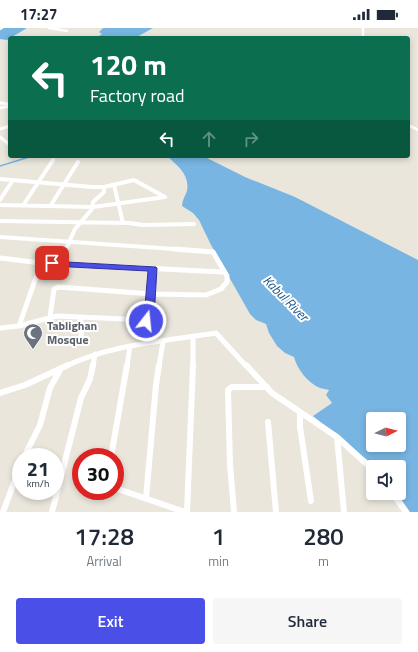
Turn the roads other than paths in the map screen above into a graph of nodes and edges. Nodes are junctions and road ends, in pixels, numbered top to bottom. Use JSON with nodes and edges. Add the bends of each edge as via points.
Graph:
{"nodes":[{"id":1,"x":49,"y":28,"type":"edge"},
{"id":2,"x":67,"y":31,"type":"dead end"},
{"id":3,"x":0,"y":137,"type":"edge"},
{"id":4,"x":8,"y":143,"type":"edge"},
{"id":5,"x":52,"y":160,"type":"dead end"},
{"id":6,"x":78,"y":162,"type":"dead end"},
{"id":7,"x":0,"y":179,"type":"edge"},
{"id":8,"x":13,"y":180,"type":"junction"},
{"id":9,"x":38,"y":182,"type":"junction"},
{"id":10,"x":114,"y":185,"type":"junction"},
{"id":11,"x":64,"y":186,"type":"junction"},
{"id":12,"x":104,"y":187,"type":"junction"},
{"id":13,"x":0,"y":200,"type":"edge"},
{"id":14,"x":118,"y":203,"type":"junction"},
{"id":15,"x":0,"y":204,"type":"edge"},
{"id":16,"x":24,"y":204,"type":"junction"},
{"id":17,"x":51,"y":205,"type":"junction"},
{"id":18,"x":92,"y":207,"type":"junction"},
{"id":19,"x":0,"y":220,"type":"edge"},
{"id":20,"x":80,"y":223,"type":"junction"},
{"id":21,"x":123,"y":223,"type":"junction"},
{"id":22,"x":194,"y":224,"type":"dead end"},
{"id":23,"x":0,"y":237,"type":"edge"},
{"id":24,"x":69,"y":241,"type":"junction"},
{"id":25,"x":0,"y":258,"type":"edge"},
{"id":26,"x":40,"y":263,"type":"junction"},
{"id":27,"x":52,"y":263,"type":"junction"},
{"id":28,"x":153,"y":268,"type":"junction"},
{"id":29,"x":223,"y":272,"type":"junction"},
{"id":30,"x":152,"y":294,"type":"junction"},
{"id":31,"x":50,"y":317,"type":"junction"},
{"id":32,"x":80,"y":318,"type":"junction"},
{"id":33,"x":20,"y":326,"type":"junction"},
{"id":34,"x":0,"y":328,"type":"edge"},
{"id":35,"x":81,"y":338,"type":"dead end"},
{"id":36,"x":193,"y":338,"type":"junction"},
{"id":37,"x":163,"y":342,"type":"junction"},
{"id":38,"x":130,"y":346,"type":"junction"},
{"id":39,"x":95,"y":354,"type":"junction"},
{"id":40,"x":62,"y":367,"type":"junction"},
{"id":41,"x":267,"y":387,"type":"junction"},
{"id":42,"x":0,"y":393,"type":"edge"},
{"id":43,"x":300,"y":412,"type":"junction"},
{"id":44,"x":268,"y":422,"type":"dead end"},
{"id":45,"x":337,"y":437,"type":"junction"},
{"id":46,"x":28,"y":448,"type":"edge"},
{"id":47,"x":113,"y":448,"type":"edge"},
{"id":48,"x":366,"y":464,"type":"edge"},
{"id":49,"x":12,"y":488,"type":"edge"},
{"id":50,"x":124,"y":491,"type":"edge"},
{"id":51,"x":146,"y":498,"type":"junction"},
{"id":52,"x":311,"y":500,"type":"dead end"},
{"id":53,"x":397,"y":500,"type":"edge"},
{"id":54,"x":3,"y":512,"type":"edge"},
{"id":55,"x":52,"y":512,"type":"edge"},
{"id":56,"x":186,"y":512,"type":"edge"},
{"id":57,"x":234,"y":512,"type":"edge"},
{"id":58,"x":276,"y":512,"type":"edge"},
{"id":59,"x":344,"y":512,"type":"edge"},
{"id":60,"x":406,"y":512,"type":"edge"}],
"edges":[{"from":1,"to":2,"type":"street"},
{"from":3,"to":4,"type":"street"},
{"from":5,"to":9,"type":"street"},
{"from":6,"to":11,"type":"street"},
{"from":7,"to":8,"type":"street"},
{"from":8,"to":9,"type":"street"},
{"from":8,"to":13,"type":"street"},
{"from":9,"to":11,"type":"street"},
{"from":9,"to":16,"type":"street"},
{"from":10,"to":12,"type":"street"},
{"from":10,"to":14,"type":"street"},
{"from":10,"to":14,"type":"street","via":[[134,180],[165,197]]},
{"from":11,"to":12,"type":"street"},
{"from":11,"to":17,"type":"street"},
{"from":12,"to":18,"type":"street","via":[[105,191],[93,202]]},
{"from":14,"to":18,"type":"street"},
{"from":14,"to":21,"type":"street"},
{"from":15,"to":16,"type":"street"},
{"from":16,"to":17,"type":"street"},
{"from":17,"to":18,"type":"street"},
{"from":18,"to":20,"type":"street"},
{"from":19,"to":20,"type":"street"},
{"from":20,"to":21,"type":"street"},
{"from":20,"to":24,"type":"street"},
{"from":21,"to":22,"type":"street"},
{"from":23,"to":24,"type":"street"},
{"from":24,"to":27,"type":"street","via":[[54,257]]},
{"from":24,"to":29,"type":"street","via":[[209,251],[213,252]]},
{"from":25,"to":26,"type":"street"},
{"from":26,"to":27,"type":"street"},
{"from":26,"to":33,"type":"street"},
{"from":27,"to":28,"type":"street"},
{"from":28,"to":29,"type":"street"},
{"from":28,"to":30,"type":"street"},
{"from":29,"to":30,"type":"street","via":[[227,276],[227,282],[221,289],[210,294]]},
{"from":30,"to":31,"type":"street","via":[[58,287],[54,289]]},
{"from":30,"to":32,"type":"street","via":[[149,318],[146,321]]},
{"from":31,"to":32,"type":"street"},
{"from":31,"to":33,"type":"street"},
{"from":32,"to":35,"type":"street"},
{"from":33,"to":34,"type":"street"},
{"from":36,"to":37,"type":"street"},
{"from":36,"to":41,"type":"street","via":[[216,333]]},
{"from":36,"to":56,"type":"street"},
{"from":37,"to":38,"type":"street"},
{"from":37,"to":51,"type":"street","via":[[156,385]]},
{"from":38,"to":39,"type":"street"},
{"from":38,"to":47,"type":"street"},
{"from":39,"to":40,"type":"street"},
{"from":39,"to":55,"type":"street","via":[[90,379],[80,398]]},
{"from":40,"to":42,"type":"street","via":[[25,385]]},
{"from":40,"to":46,"type":"street","via":[[54,376],[42,421]]},
{"from":41,"to":43,"type":"street"},
{"from":41,"to":57,"type":"street","via":[[232,387],[228,390]]},
{"from":43,"to":45,"type":"street"},
{"from":43,"to":52,"type":"street"},
{"from":44,"to":58,"type":"street"},
{"from":45,"to":48,"type":"street"},
{"from":45,"to":59,"type":"street"},
{"from":49,"to":54,"type":"street"},
{"from":50,"to":51,"type":"street"},
{"from":51,"to":56,"type":"street"},
{"from":53,"to":60,"type":"street"}]}
